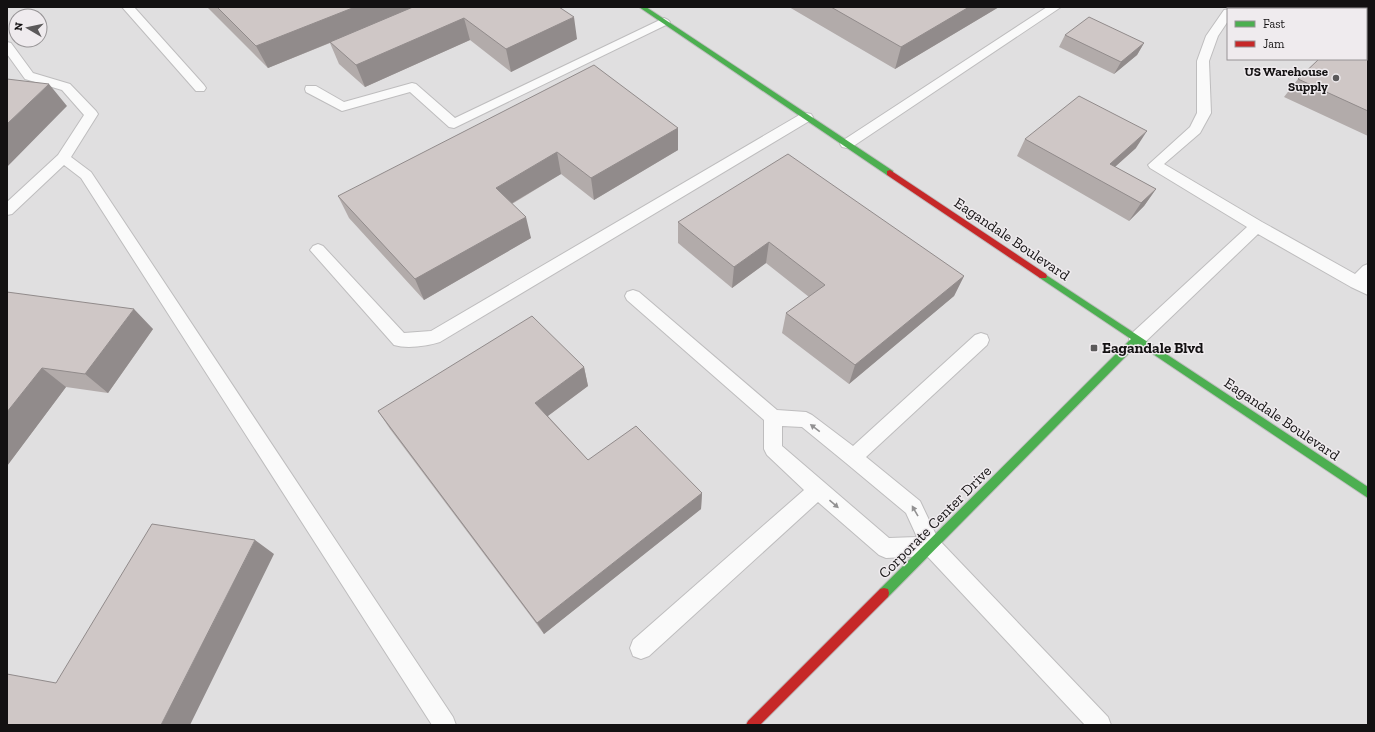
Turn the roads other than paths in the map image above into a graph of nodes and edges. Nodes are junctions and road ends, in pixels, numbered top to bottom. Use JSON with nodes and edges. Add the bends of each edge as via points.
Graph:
{"nodes":[{"id":1,"x":128,"y":7,"type":"edge"},
{"id":2,"x":642,"y":7,"type":"edge"},
{"id":3,"x":1055,"y":7,"type":"edge"},
{"id":4,"x":1227,"y":14,"type":"edge"},
{"id":5,"x":664,"y":22,"type":"junction"},
{"id":6,"x":7,"y":46,"type":"edge"},
{"id":7,"x":200,"y":88,"type":"dead end"},
{"id":8,"x":311,"y":89,"type":"dead end"},
{"id":9,"x":806,"y":117,"type":"junction"},
{"id":10,"x":847,"y":144,"type":"junction"},
{"id":11,"x":63,"y":158,"type":"junction"},
{"id":12,"x":7,"y":210,"type":"edge"},
{"id":13,"x":1257,"y":226,"type":"junction"},
{"id":14,"x":318,"y":250,"type":"dead end"},
{"id":15,"x":1368,"y":270,"type":"edge"},
{"id":16,"x":1363,"y":286,"type":"edge"},
{"id":17,"x":633,"y":296,"type":"dead end"},
{"id":18,"x":1137,"y":339,"type":"junction"},
{"id":19,"x":981,"y":340,"type":"dead end"},
{"id":20,"x":773,"y":417,"type":"junction"},
{"id":21,"x":853,"y":457,"type":"junction"},
{"id":22,"x":818,"y":490,"type":"junction"},
{"id":23,"x":1368,"y":493,"type":"edge"},
{"id":24,"x":931,"y":546,"type":"junction"},
{"id":25,"x":641,"y":648,"type":"dead end"},
{"id":26,"x":445,"y":725,"type":"edge"},
{"id":27,"x":752,"y":725,"type":"edge"},
{"id":28,"x":1100,"y":725,"type":"edge"}],
"edges":[{"from":1,"to":7,"type":"lane"},
{"from":2,"to":5,"type":"street","name":"Eagandale Boulevard"},
{"from":3,"to":10,"type":"lane"},
{"from":4,"to":13,"type":"lane","via":[[1212,36],[1203,61],[1204,113],[1195,130],[1155,165]]},
{"from":5,"to":8,"type":"lane","via":[[454,124],[412,87],[342,108]]},
{"from":5,"to":9,"type":"street","name":"Eagandale Boulevard"},
{"from":6,"to":11,"type":"lane","via":[[29,76],[66,87],[91,114]]},
{"from":9,"to":10,"type":"street","name":"Eagandale Boulevard"},
{"from":9,"to":14,"type":"lane","via":[[434,337],[400,340]]},
{"from":10,"to":18,"type":"street","name":"Eagandale Boulevard"},
{"from":11,"to":12,"type":"lane"},
{"from":11,"to":26,"type":"lane","via":[[86,175]]},
{"from":13,"to":16,"type":"lane"},
{"from":13,"to":18,"type":"lane"},
{"from":15,"to":16,"type":"lane"},
{"from":17,"to":20,"type":"lane"},
{"from":18,"to":23,"type":"street","name":"Eagandale Boulevard"},
{"from":18,"to":24,"type":"street","name":"Corporate Center Drive"},
{"from":19,"to":21,"type":"lane"},
{"from":21,"to":20,"type":"lane","one_way":true,"via":[[806,420]]},
{"from":20,"to":22,"type":"lane","via":[[773,449]]},
{"from":24,"to":21,"type":"lane","one_way":true,"via":[[914,507]]},
{"from":22,"to":24,"type":"lane","one_way":true,"via":[[886,548]]},
{"from":22,"to":25,"type":"lane"},
{"from":24,"to":27,"type":"street","name":"Corporate Center Drive"},
{"from":24,"to":28,"type":"lane"}]}
